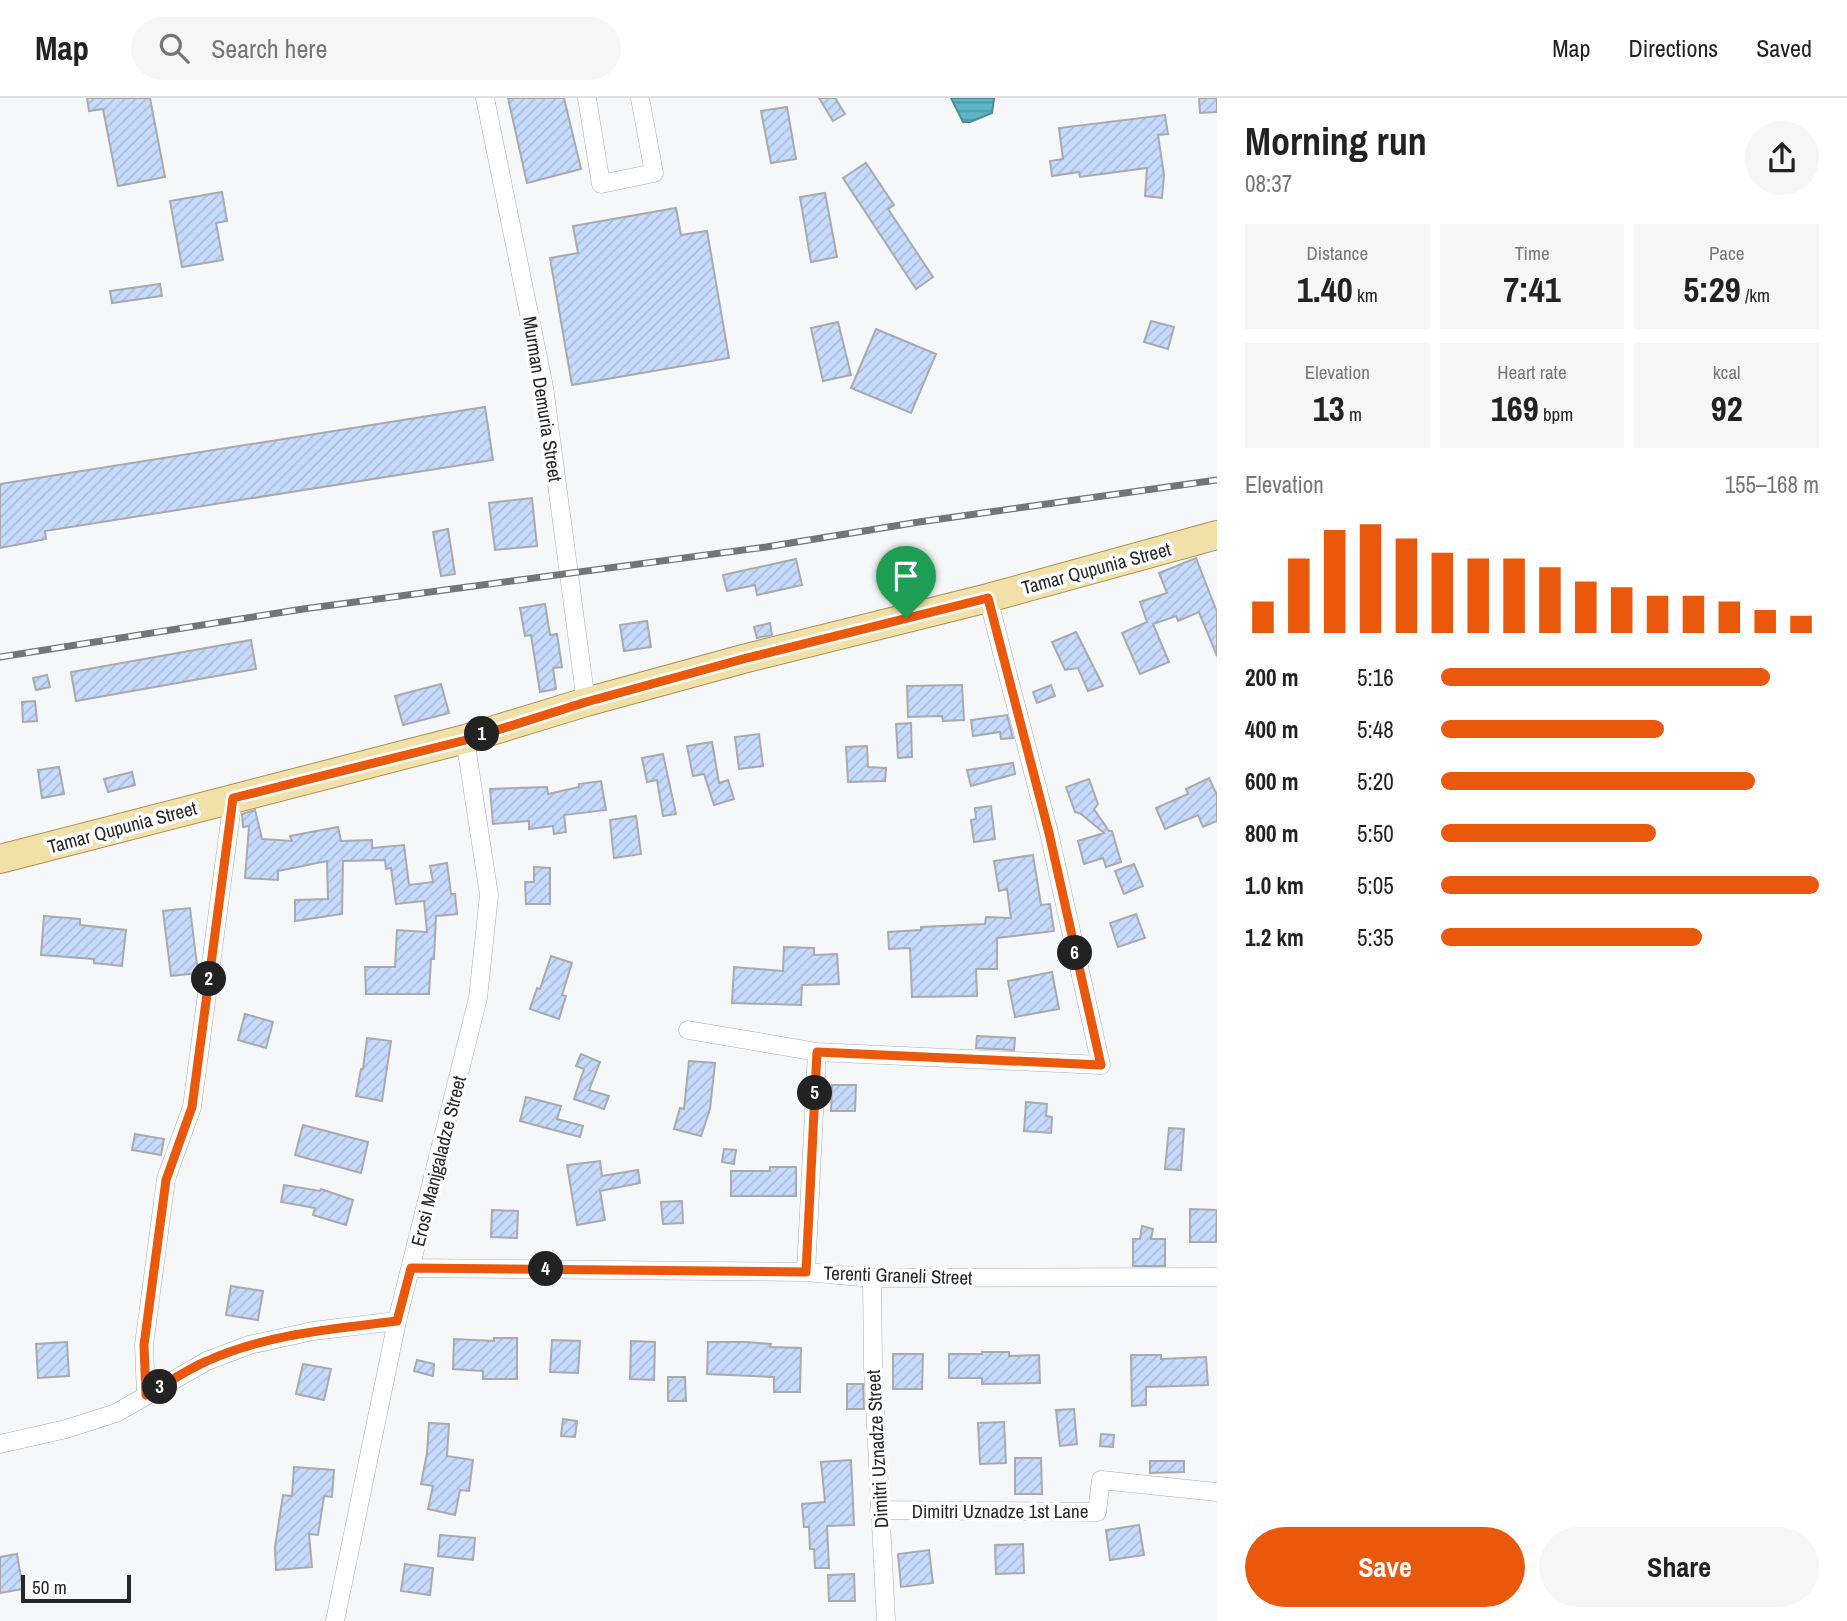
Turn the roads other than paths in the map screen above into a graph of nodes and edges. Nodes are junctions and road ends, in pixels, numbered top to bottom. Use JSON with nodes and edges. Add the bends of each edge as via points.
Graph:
{"nodes":[{"id":1,"x":485,"y":98,"type":"edge"},
{"id":2,"x":587,"y":98,"type":"edge"},
{"id":3,"x":640,"y":98,"type":"edge"},
{"id":4,"x":1217,"y":535,"type":"edge"},
{"id":5,"x":988,"y":598,"type":"junction"},
{"id":6,"x":586,"y":702,"type":"junction"},
{"id":7,"x":466,"y":740,"type":"junction"},
{"id":8,"x":233,"y":798,"type":"junction"},
{"id":9,"x":0,"y":859,"type":"edge"},
{"id":10,"x":688,"y":1030,"type":"dead end"},
{"id":11,"x":817,"y":1052,"type":"junction"},
{"id":12,"x":411,"y":1268,"type":"junction"},
{"id":13,"x":806,"y":1272,"type":"junction"},
{"id":14,"x":872,"y":1278,"type":"junction"},
{"id":15,"x":1217,"y":1278,"type":"edge"},
{"id":16,"x":397,"y":1321,"type":"junction"},
{"id":17,"x":146,"y":1395,"type":"junction"},
{"id":18,"x":0,"y":1444,"type":"edge"},
{"id":19,"x":1217,"y":1492,"type":"edge"},
{"id":20,"x":879,"y":1510,"type":"junction"},
{"id":21,"x":335,"y":1621,"type":"edge"},
{"id":22,"x":886,"y":1621,"type":"edge"}],
"edges":[{"from":1,"to":6,"type":"street","name":"Murman Demuria Street","via":[[544,387]]},
{"from":2,"to":3,"type":"street","via":[[601,184],[654,173]]},
{"from":4,"to":5,"type":"main road","name":"Tamar Qupunia Street"},
{"from":5,"to":6,"type":"main road","name":"Tamar Qupunia Street"},
{"from":5,"to":11,"type":"street","via":[[1049,833],[1101,1065]]},
{"from":6,"to":7,"type":"main road","name":"Tamar Qupunia Street"},
{"from":7,"to":8,"type":"main road","name":"Tamar Qupunia Street"},
{"from":7,"to":12,"type":"street","name":"Erosi Manjgaladze Street","via":[[489,895],[478,998]]},
{"from":8,"to":9,"type":"main road","name":"Tamar Qupunia Street"},
{"from":8,"to":17,"type":"street","via":[[192,1107],[162,1204],[144,1345]]},
{"from":10,"to":11,"type":"street"},
{"from":11,"to":13,"type":"street"},
{"from":12,"to":13,"type":"street","name":"Terenti Graneli Street"},
{"from":12,"to":16,"type":"street","name":"Erosi Manjgaladze Street"},
{"from":13,"to":14,"type":"street","name":"Terenti Graneli Street"},
{"from":14,"to":15,"type":"street","name":"Terenti Graneli Street"},
{"from":14,"to":20,"type":"street","name":"Dimitri Uznadze Street"},
{"from":16,"to":17,"type":"street","via":[[313,1331],[249,1345],[207,1361]]},
{"from":16,"to":21,"type":"street","name":"Erosi Manjgaladze Street"},
{"from":17,"to":18,"type":"street","via":[[116,1413]]},
{"from":19,"to":20,"type":"street","name":"Dimitri Uznadze 1st Lane","via":[[1101,1480],[1097,1512]]},
{"from":20,"to":22,"type":"street","name":"Dimitri Uznadze Street"}]}
